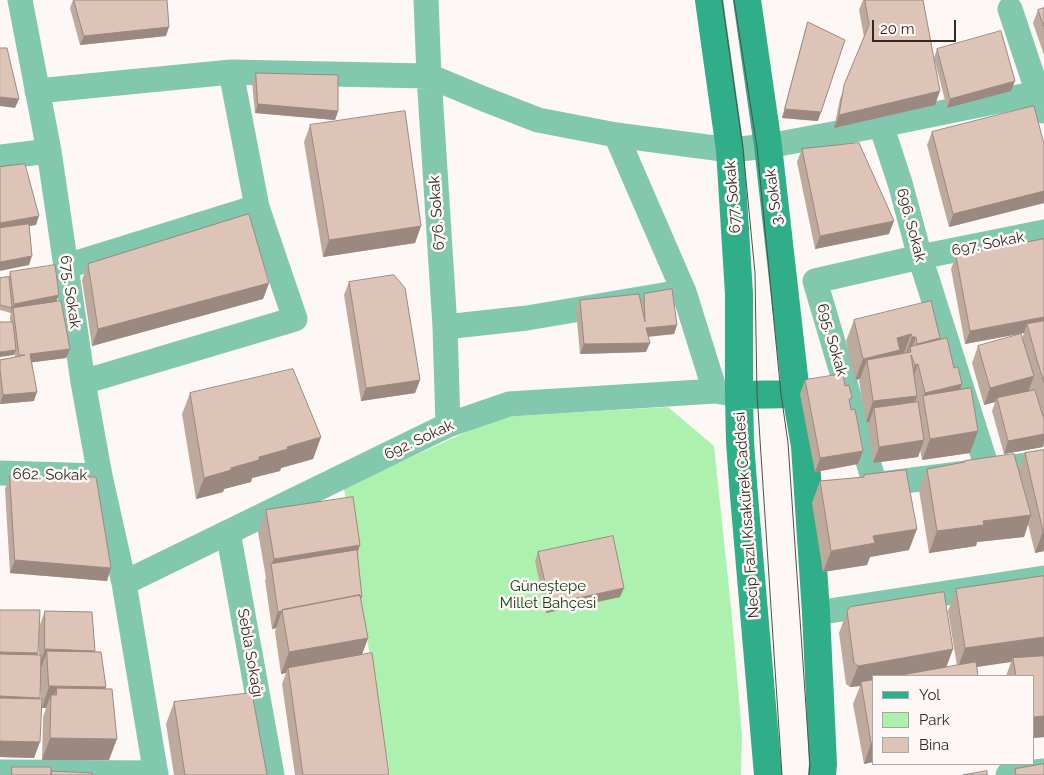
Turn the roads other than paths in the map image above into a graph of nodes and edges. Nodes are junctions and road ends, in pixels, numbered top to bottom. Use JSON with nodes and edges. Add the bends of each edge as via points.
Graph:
{"nodes":[{"id":1,"x":20,"y":0,"type":"edge"},
{"id":2,"x":426,"y":0,"type":"edge"},
{"id":3,"x":709,"y":0,"type":"edge"},
{"id":4,"x":747,"y":0,"type":"edge"},
{"id":5,"x":1010,"y":9,"type":"dead end"},
{"id":6,"x":231,"y":72,"type":"junction"},
{"id":7,"x":429,"y":76,"type":"junction"},
{"id":8,"x":37,"y":91,"type":"junction"},
{"id":9,"x":1041,"y":102,"type":"edge"},
{"id":10,"x":881,"y":125,"type":"junction"},
{"id":11,"x":616,"y":135,"type":"junction"},
{"id":12,"x":768,"y":146,"type":"junction"},
{"id":13,"x":730,"y":150,"type":"junction"},
{"id":14,"x":49,"y":151,"type":"junction"},
{"id":15,"x":0,"y":157,"type":"edge"},
{"id":16,"x":257,"y":207,"type":"junction"},
{"id":17,"x":1044,"y":232,"type":"edge"},
{"id":18,"x":920,"y":257,"type":"junction"},
{"id":19,"x":66,"y":266,"type":"junction"},
{"id":20,"x":815,"y":281,"type":"joint"},
{"id":21,"x":684,"y":292,"type":"junction"},
{"id":22,"x":445,"y":327,"type":"junction"},
{"id":23,"x":83,"y":382,"type":"junction"},
{"id":24,"x":727,"y":393,"type":"junction"},
{"id":25,"x":796,"y":394,"type":"junction"},
{"id":26,"x":448,"y":425,"type":"junction"},
{"id":27,"x":1044,"y":463,"type":"edge"},
{"id":28,"x":988,"y":470,"type":"junction"},
{"id":29,"x":0,"y":473,"type":"edge"},
{"id":30,"x":100,"y":476,"type":"junction"},
{"id":31,"x":228,"y":532,"type":"junction"},
{"id":32,"x":1044,"y":578,"type":"edge"},
{"id":33,"x":124,"y":583,"type":"junction"},
{"id":34,"x":816,"y":613,"type":"junction"},
{"id":35,"x":1044,"y":771,"type":"edge"},
{"id":36,"x":0,"y":772,"type":"edge"},
{"id":37,"x":156,"y":774,"type":"edge"},
{"id":38,"x":272,"y":775,"type":"edge"},
{"id":39,"x":768,"y":775,"type":"edge"},
{"id":40,"x":822,"y":775,"type":"edge"},
{"id":41,"x":1008,"y":775,"type":"edge"}],
"edges":[{"from":1,"to":8,"type":"street","name":"675. Sokak"},
{"from":2,"to":7,"type":"street","name":"676. Sokak"},
{"from":3,"to":13,"type":"main road","name":"677. Sokak"},
{"from":4,"to":12,"type":"main road","name":"3. Sokak"},
{"from":5,"to":9,"type":"street"},
{"from":6,"to":7,"type":"street"},
{"from":6,"to":8,"type":"street"},
{"from":6,"to":16,"type":"street"},
{"from":7,"to":11,"type":"street","via":[[538,120]]},
{"from":7,"to":22,"type":"street","name":"676. Sokak"},
{"from":8,"to":14,"type":"street","name":"675. Sokak"},
{"from":9,"to":10,"type":"street"},
{"from":10,"to":12,"type":"street"},
{"from":10,"to":18,"type":"street","name":"696. Sokak"},
{"from":11,"to":13,"type":"street"},
{"from":11,"to":21,"type":"street"},
{"from":12,"to":13,"type":"street"},
{"from":12,"to":25,"type":"main road","name":"3. Sokak"},
{"from":13,"to":24,"type":"main road","name":"677. Sokak","via":[[739,294]]},
{"from":14,"to":15,"type":"street"},
{"from":14,"to":19,"type":"street","name":"675. Sokak"},
{"from":16,"to":19,"type":"street"},
{"from":16,"to":23,"type":"street","via":[[295,319]]},
{"from":17,"to":18,"type":"street","name":"697. Sokak"},
{"from":18,"to":20,"type":"street","name":"697. Sokak"},
{"from":18,"to":28,"type":"street","name":"696. Sokak"},
{"from":19,"to":23,"type":"street","name":"675. Sokak"},
{"from":20,"to":28,"type":"street","name":"695. Sokak","via":[[865,486]]},
{"from":21,"to":22,"type":"street","via":[[527,318]]},
{"from":21,"to":24,"type":"street"},
{"from":22,"to":26,"type":"street","name":"676. Sokak"},
{"from":23,"to":30,"type":"street","name":"675. Sokak"},
{"from":24,"to":25,"type":"main road","name":"Necip Fazıl Kısakürek Caddesi"},
{"from":24,"to":26,"type":"street","name":"692. Sokak","via":[[509,404]]},
{"from":24,"to":39,"type":"main road","name":"Necip Fazıl Kısakürek Caddesi","via":[[744,496]]},
{"from":25,"to":34,"type":"main road","via":[[817,492]]},
{"from":26,"to":31,"type":"street","name":"692. Sokak"},
{"from":27,"to":28,"type":"street"},
{"from":29,"to":30,"type":"street","name":"662. Sokak"},
{"from":30,"to":33,"type":"street","name":"675. Sokak"},
{"from":31,"to":33,"type":"street","name":"692. Sokak"},
{"from":31,"to":38,"type":"street","name":"Sebla Sokağı"},
{"from":32,"to":34,"type":"street"},
{"from":33,"to":37,"type":"street","name":"675. Sokak"},
{"from":34,"to":40,"type":"main road"},
{"from":35,"to":41,"type":"street"},
{"from":36,"to":37,"type":"street"}]}
